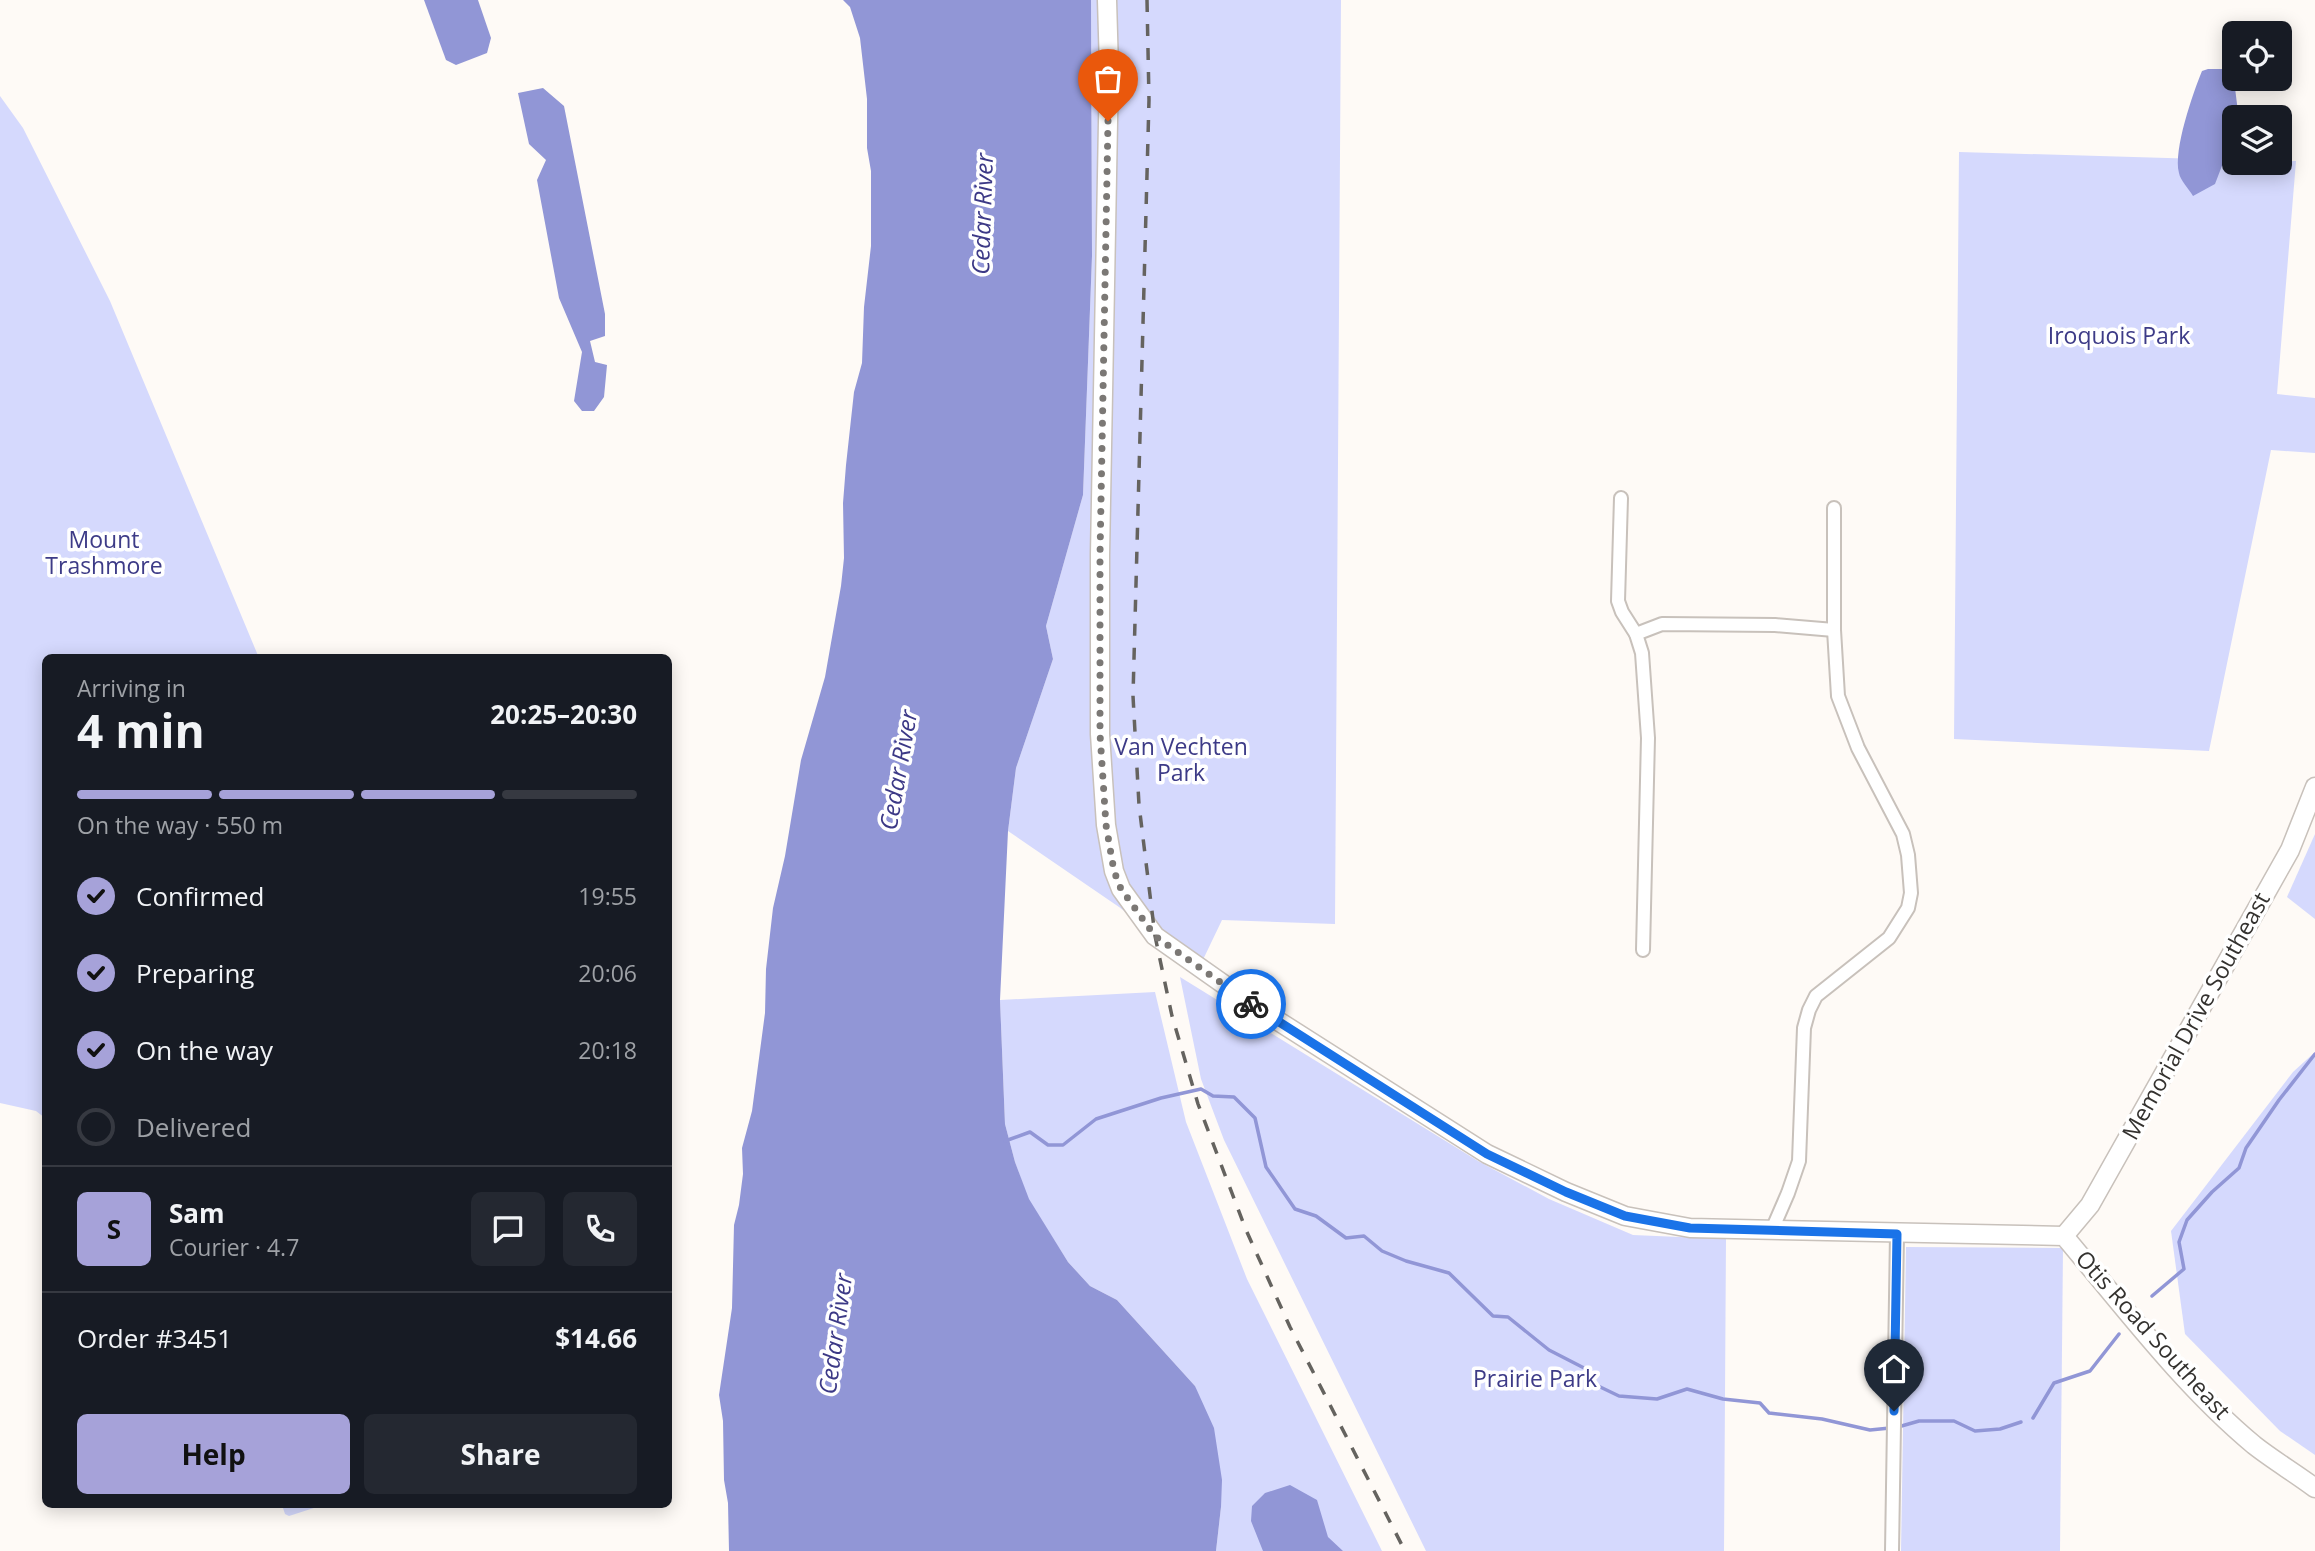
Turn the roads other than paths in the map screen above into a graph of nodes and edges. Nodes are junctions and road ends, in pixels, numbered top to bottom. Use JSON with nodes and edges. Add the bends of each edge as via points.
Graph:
{"nodes":[{"id":1,"x":1107,"y":0,"type":"edge"},
{"id":2,"x":1621,"y":498,"type":"dead end"},
{"id":3,"x":1834,"y":508,"type":"dead end"},
{"id":4,"x":1834,"y":630,"type":"junction"},
{"id":5,"x":1636,"y":634,"type":"junction"},
{"id":6,"x":2315,"y":787,"type":"edge"},
{"id":7,"x":1643,"y":950,"type":"dead end"},
{"id":8,"x":1772,"y":1230,"type":"junction"},
{"id":9,"x":1897,"y":1234,"type":"junction"},
{"id":10,"x":2064,"y":1236,"type":"junction"},
{"id":11,"x":2315,"y":1488,"type":"edge"},
{"id":12,"x":1892,"y":1551,"type":"edge"}],
"edges":[{"from":1,"to":8,"type":"street","name":"Otis Road Southeast","via":[[1100,734],[1106,825],[1121,889],[1155,936],[1253,1005],[1487,1154],[1625,1216],[1690,1228]]},
{"from":2,"to":5,"type":"street","via":[[1618,601]]},
{"from":3,"to":4,"type":"street"},
{"from":4,"to":5,"type":"street","via":[[1662,624]]},
{"from":4,"to":8,"type":"street","via":[[1838,696],[1858,748],[1903,834],[1911,893],[1908,908],[1889,938],[1816,996],[1809,1010],[1804,1028],[1799,1161]]},
{"from":5,"to":7,"type":"street","via":[[1642,653],[1648,738]]},
{"from":6,"to":10,"type":"street","name":"Memorial Drive Southeast","via":[[2283,862],[2090,1205]]},
{"from":8,"to":9,"type":"street","name":"Otis Road Southeast"},
{"from":9,"to":10,"type":"street","name":"Otis Road Southeast"},
{"from":9,"to":12,"type":"street"},
{"from":10,"to":11,"type":"street","name":"Otis Road Southeast","via":[[2203,1396],[2254,1444]]}]}
